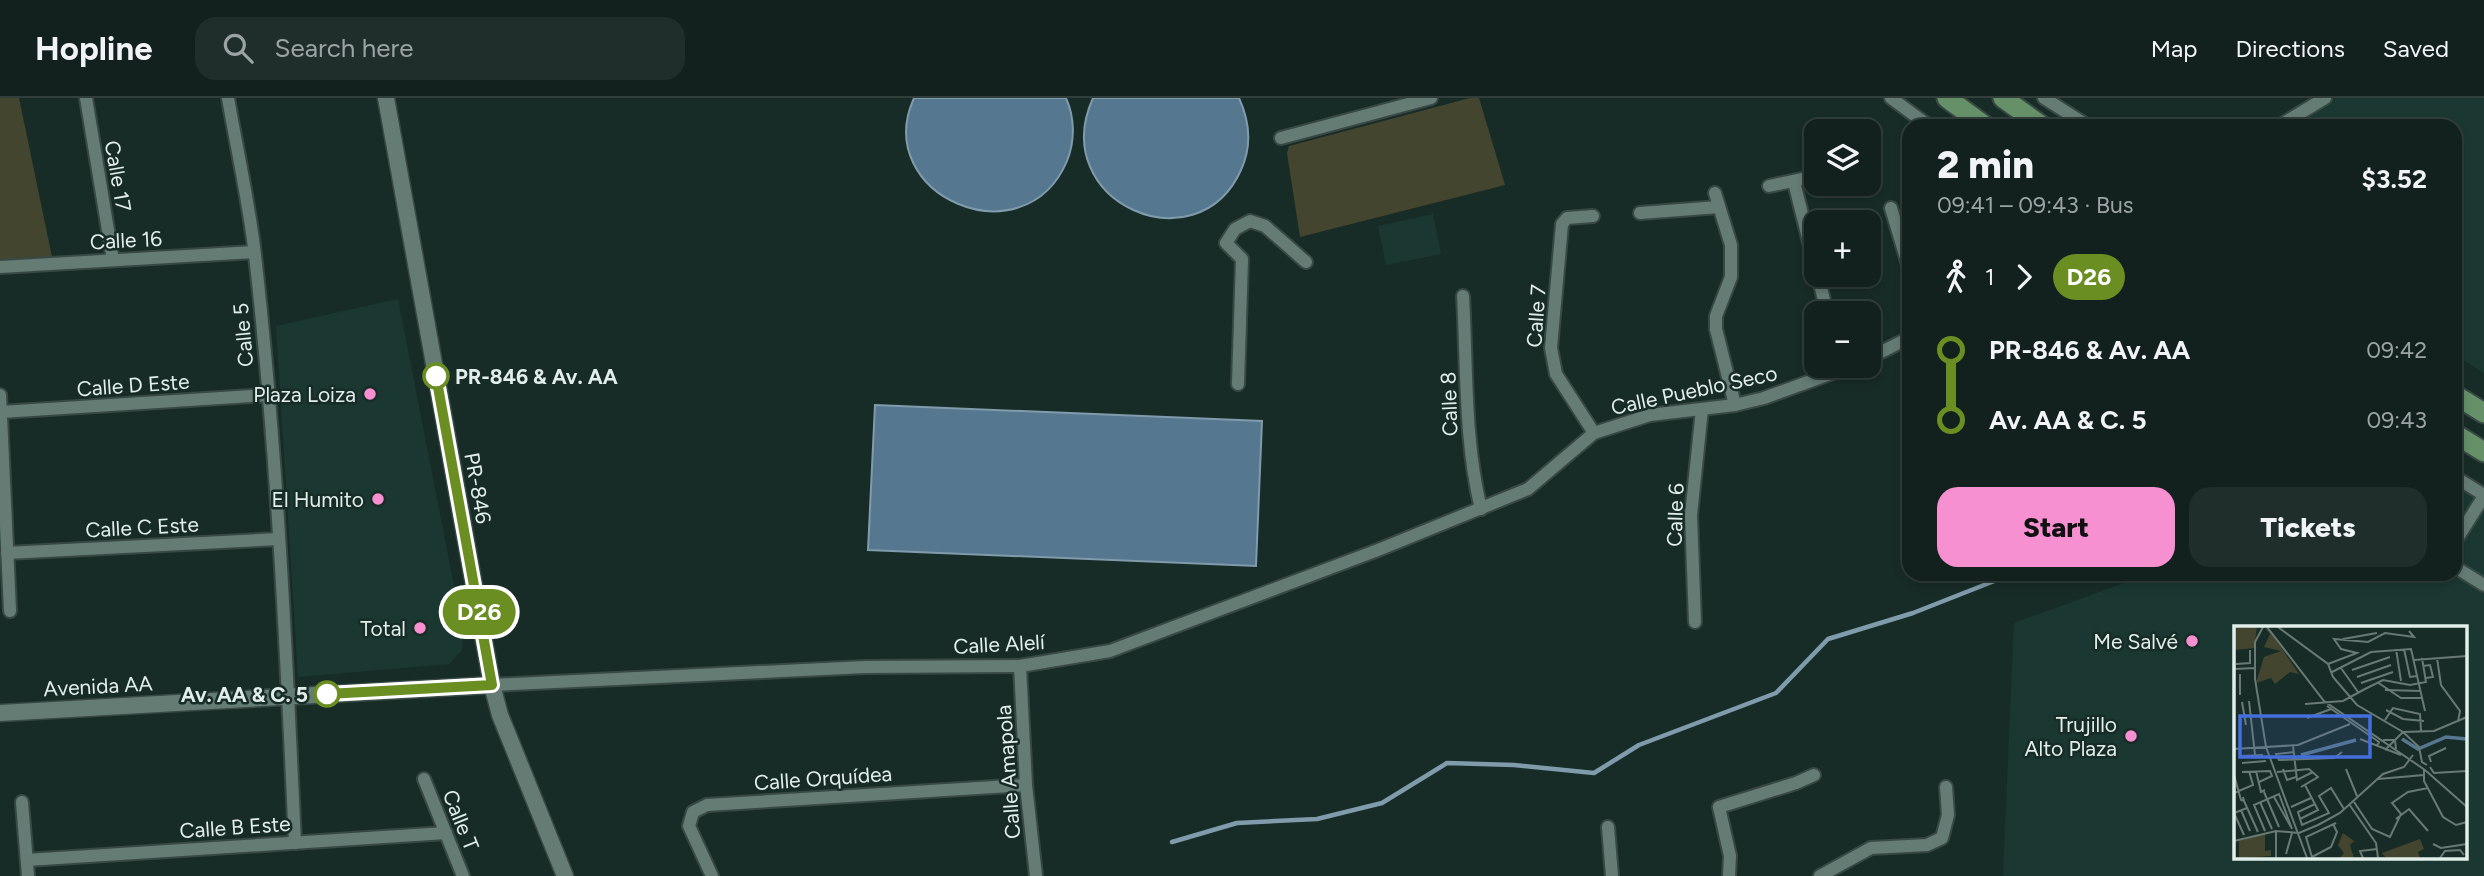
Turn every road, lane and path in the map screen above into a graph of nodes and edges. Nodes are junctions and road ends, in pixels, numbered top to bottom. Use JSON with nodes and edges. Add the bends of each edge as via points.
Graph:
{"nodes":[{"id":1,"x":86,"y":98,"type":"edge"},
{"id":2,"x":228,"y":98,"type":"edge"},
{"id":3,"x":387,"y":98,"type":"edge"},
{"id":4,"x":1431,"y":98,"type":"edge"},
{"id":5,"x":1891,"y":98,"type":"edge"},
{"id":6,"x":1947,"y":98,"type":"edge"},
{"id":7,"x":2003,"y":98,"type":"edge"},
{"id":8,"x":2044,"y":98,"type":"edge"},
{"id":9,"x":2326,"y":98,"type":"edge"},
{"id":10,"x":1920,"y":119,"type":"edge"},
{"id":11,"x":1976,"y":119,"type":"edge"},
{"id":12,"x":2032,"y":119,"type":"edge"},
{"id":13,"x":2077,"y":119,"type":"edge"},
{"id":14,"x":2291,"y":119,"type":"edge"},
{"id":15,"x":1281,"y":138,"type":"dead end"},
{"id":16,"x":1804,"y":179,"type":"edge"},
{"id":17,"x":1794,"y":182,"type":"junction"},
{"id":18,"x":1769,"y":186,"type":"dead end"},
{"id":19,"x":1891,"y":208,"type":"dead end"},
{"id":20,"x":1640,"y":213,"type":"dead end"},
{"id":21,"x":1593,"y":216,"type":"dead end"},
{"id":22,"x":1804,"y":221,"type":"edge"},
{"id":23,"x":1902,"y":245,"type":"edge"},
{"id":24,"x":254,"y":252,"type":"junction"},
{"id":25,"x":113,"y":260,"type":"junction"},
{"id":26,"x":1306,"y":262,"type":"dead end"},
{"id":27,"x":0,"y":267,"type":"edge"},
{"id":28,"x":1463,"y":296,"type":"dead end"},
{"id":29,"x":1902,"y":342,"type":"edge"},
{"id":30,"x":1881,"y":352,"type":"edge"},
{"id":31,"x":1816,"y":378,"type":"edge"},
{"id":32,"x":1238,"y":384,"type":"dead end"},
{"id":33,"x":0,"y":395,"type":"edge"},
{"id":34,"x":268,"y":395,"type":"junction"},
{"id":35,"x":2462,"y":399,"type":"edge"},
{"id":36,"x":1735,"y":405,"type":"junction"},
{"id":37,"x":1702,"y":409,"type":"junction"},
{"id":38,"x":1,"y":412,"type":"edge"},
{"id":39,"x":2484,"y":413,"type":"edge"},
{"id":40,"x":1594,"y":433,"type":"junction"},
{"id":41,"x":2462,"y":438,"type":"edge"},
{"id":42,"x":2484,"y":452,"type":"edge"},
{"id":43,"x":2462,"y":482,"type":"edge"},
{"id":44,"x":2484,"y":496,"type":"edge"},
{"id":45,"x":1481,"y":509,"type":"junction"},
{"id":46,"x":2462,"y":531,"type":"edge"},
{"id":47,"x":278,"y":539,"type":"junction"},
{"id":48,"x":8,"y":553,"type":"junction"},
{"id":49,"x":2462,"y":571,"type":"edge"},
{"id":50,"x":2484,"y":585,"type":"edge"},
{"id":51,"x":10,"y":611,"type":"dead end"},
{"id":52,"x":1695,"y":622,"type":"dead end"},
{"id":53,"x":1020,"y":666,"type":"junction"},
{"id":54,"x":492,"y":685,"type":"junction"},
{"id":55,"x":289,"y":696,"type":"junction"},
{"id":56,"x":0,"y":713,"type":"edge"},
{"id":57,"x":1814,"y":775,"type":"dead end"},
{"id":58,"x":424,"y":779,"type":"dead end"},
{"id":59,"x":1026,"y":785,"type":"junction"},
{"id":60,"x":1946,"y":787,"type":"dead end"},
{"id":61,"x":22,"y":802,"type":"dead end"},
{"id":62,"x":1608,"y":827,"type":"dead end"},
{"id":63,"x":446,"y":833,"type":"junction"},
{"id":64,"x":295,"y":843,"type":"junction"},
{"id":65,"x":27,"y":860,"type":"junction"},
{"id":66,"x":28,"y":876,"type":"edge"},
{"id":67,"x":463,"y":876,"type":"edge"},
{"id":68,"x":565,"y":876,"type":"edge"},
{"id":69,"x":712,"y":876,"type":"edge"},
{"id":70,"x":1037,"y":876,"type":"edge"},
{"id":71,"x":1612,"y":876,"type":"edge"},
{"id":72,"x":1729,"y":876,"type":"edge"},
{"id":73,"x":1820,"y":876,"type":"edge"}],
"edges":[{"from":1,"to":25,"type":"street","name":"Calle 17"},
{"from":2,"to":24,"type":"street","name":"Calle 5"},
{"from":3,"to":54,"type":"street","name":"PR-846","number":"PR-846"},
{"from":4,"to":15,"type":"street"},
{"from":5,"to":10,"type":"street"},
{"from":6,"to":11,"type":"main road"},
{"from":7,"to":12,"type":"main road"},
{"from":8,"to":13,"type":"street"},
{"from":9,"to":14,"type":"street"},
{"from":16,"to":17,"type":"street"},
{"from":17,"to":18,"type":"street"},
{"from":17,"to":22,"type":"street"},
{"from":19,"to":23,"type":"street"},
{"from":20,"to":36,"type":"street","via":[[1717,200],[1731,245],[1731,277],[1716,316],[1716,329]]},
{"from":21,"to":40,"type":"street","name":"Calle 7","via":[[1567,218],[1562,224],[1551,348],[1556,374]]},
{"from":24,"to":25,"type":"street","name":"Calle 16"},
{"from":24,"to":34,"type":"street","name":"Calle 5"},
{"from":25,"to":27,"type":"street","name":"Calle 16"},
{"from":26,"to":32,"type":"street","via":[[1265,226],[1250,221],[1235,229],[1226,243],[1242,259]]},
{"from":28,"to":45,"type":"street","name":"Calle 8","via":[[1470,447]]},
{"from":29,"to":30,"type":"street"},
{"from":31,"to":36,"type":"street","name":"Calle Pueblo Seco"},
{"from":33,"to":38,"type":"street"},
{"from":34,"to":38,"type":"street","name":"Calle D Este"},
{"from":34,"to":47,"type":"street","name":"Calle 5"},
{"from":35,"to":39,"type":"main road"},
{"from":36,"to":37,"type":"street","name":"Calle Pueblo Seco"},
{"from":37,"to":40,"type":"street","name":"Calle Pueblo Seco","via":[[1650,415]]},
{"from":37,"to":52,"type":"street","name":"Calle 6","via":[[1691,515]]},
{"from":38,"to":48,"type":"street"},
{"from":40,"to":45,"type":"street","name":"Calle Pueblo Seco","via":[[1528,489]]},
{"from":41,"to":42,"type":"main road"},
{"from":43,"to":44,"type":"street"},
{"from":44,"to":46,"type":"street"},
{"from":45,"to":53,"type":"street","name":"Calle Alelí","via":[[1110,651]]},
{"from":47,"to":48,"type":"street","name":"Calle C Este"},
{"from":47,"to":55,"type":"street","name":"Calle 5"},
{"from":48,"to":51,"type":"street"},
{"from":49,"to":50,"type":"street"},
{"from":53,"to":54,"type":"street","name":"Calle Alelí","via":[[865,667]]},
{"from":53,"to":59,"type":"street","name":"Calle Amapola"},
{"from":54,"to":55,"type":"street","name":"Avenida AA"},
{"from":54,"to":68,"type":"street","name":"PR-846","number":"PR-846"},
{"from":55,"to":56,"type":"street","name":"Avenida AA"},
{"from":55,"to":64,"type":"street","name":"Calle 5"},
{"from":57,"to":72,"type":"street","via":[[1719,807],[1730,856]]},
{"from":58,"to":63,"type":"street","name":"Calle T"},
{"from":59,"to":69,"type":"street","name":"Calle Orquídea","via":[[707,804],[693,812],[689,826]]},
{"from":59,"to":70,"type":"street","name":"Calle Amapola"},
{"from":60,"to":73,"type":"street","via":[[1948,815],[1942,838],[1927,845],[1871,848]]},
{"from":61,"to":65,"type":"street"},
{"from":62,"to":71,"type":"street"},
{"from":63,"to":64,"type":"street","name":"Calle B Este"},
{"from":63,"to":67,"type":"street","name":"Calle T"},
{"from":64,"to":65,"type":"street","name":"Calle B Este"},
{"from":65,"to":66,"type":"street"}]}
